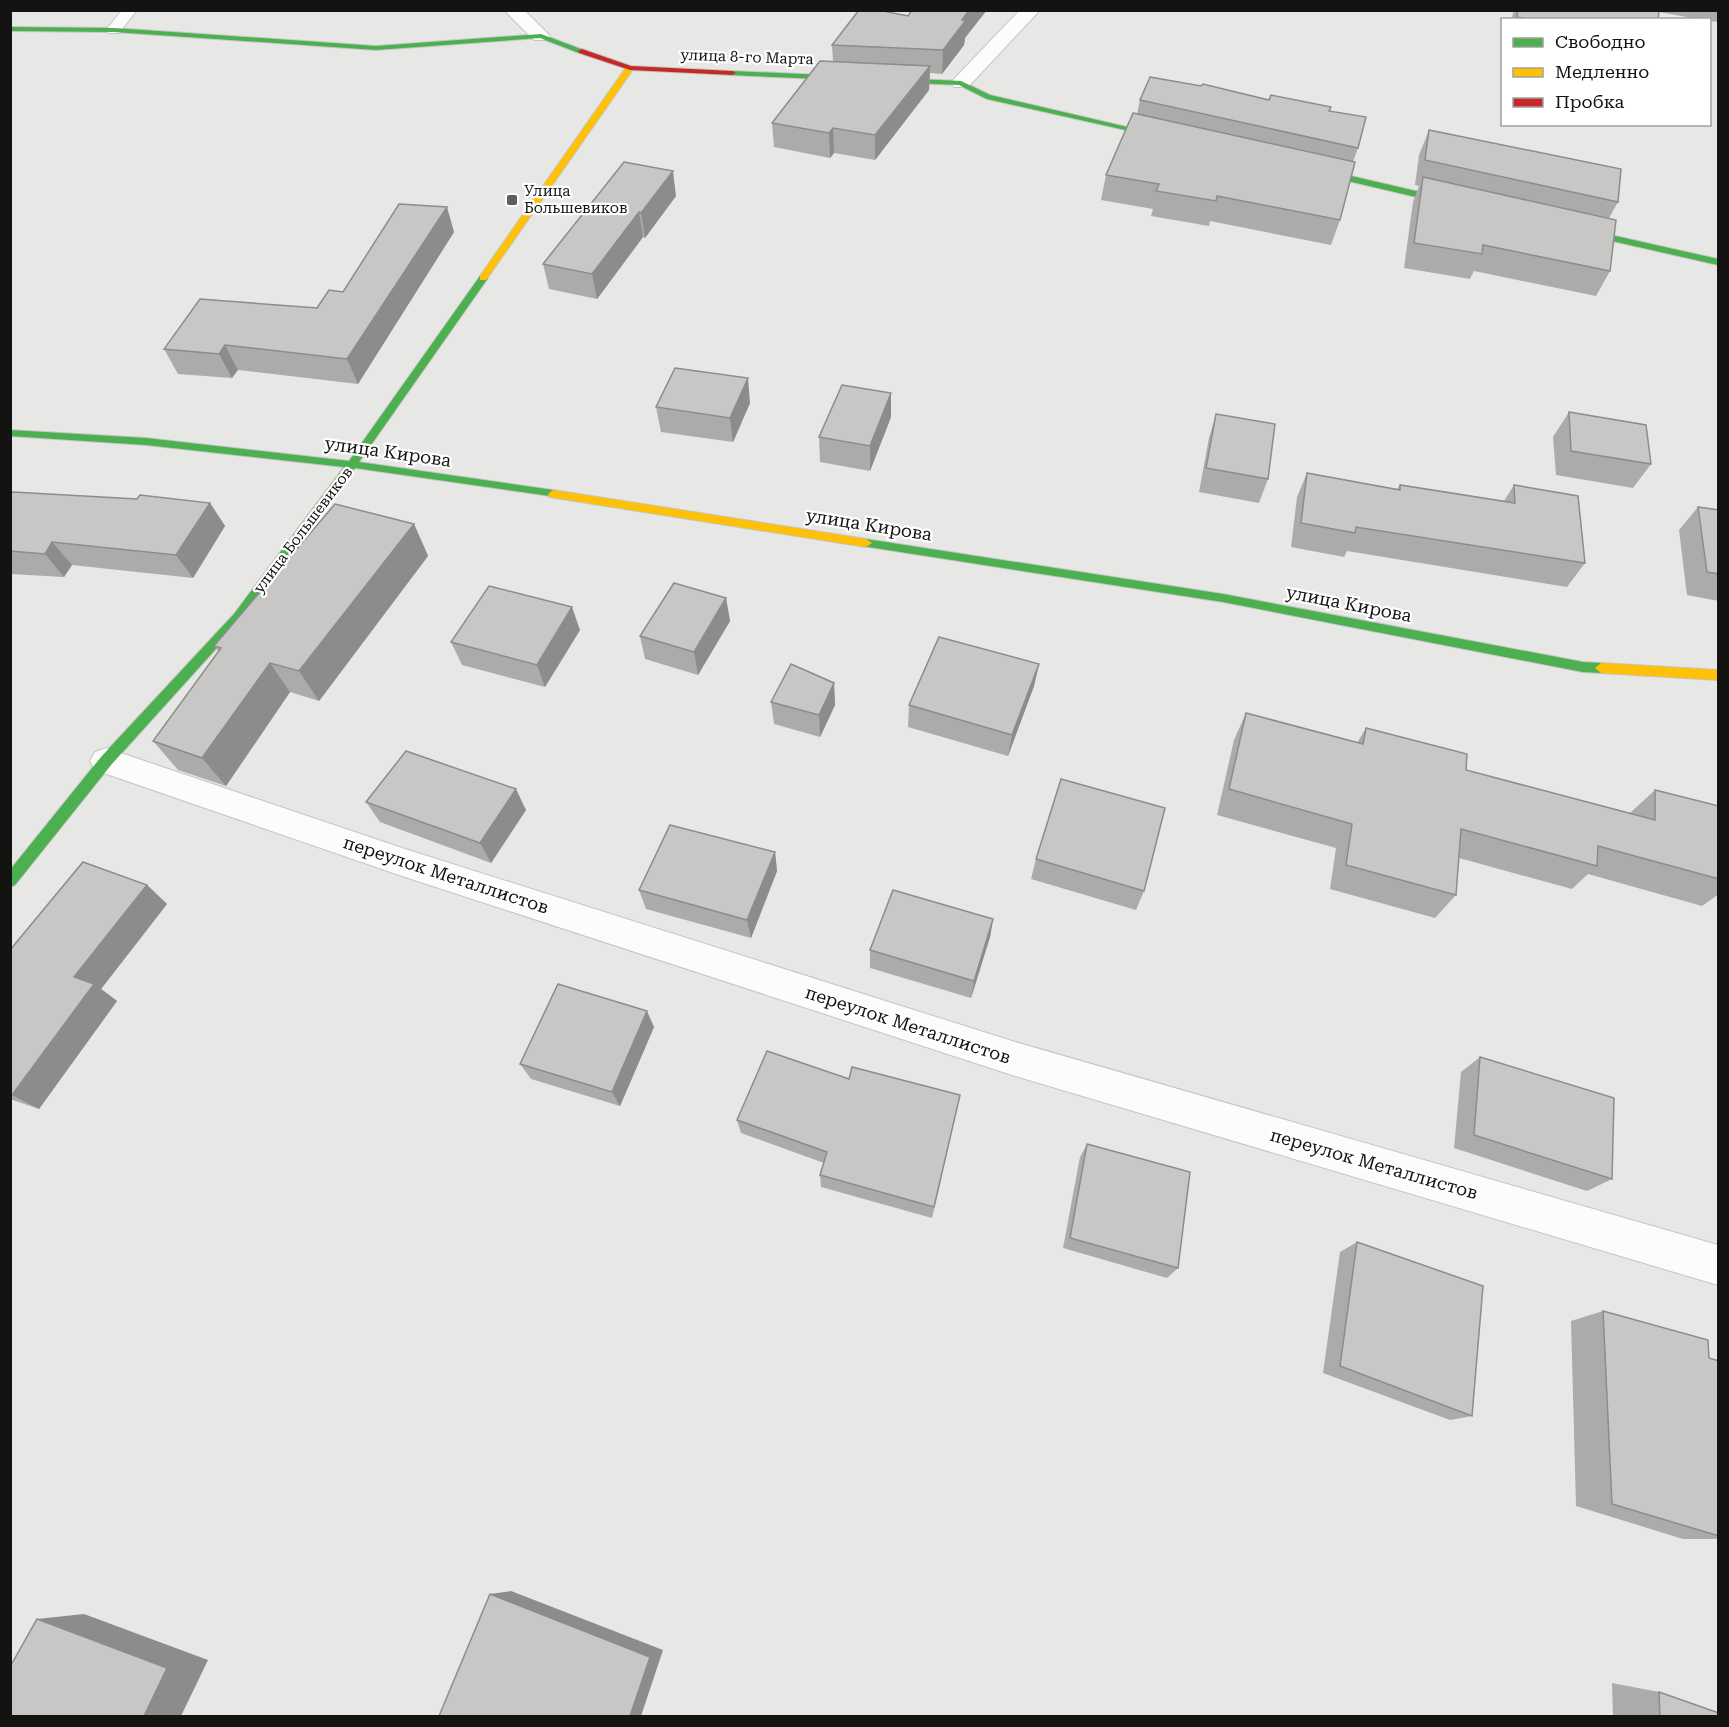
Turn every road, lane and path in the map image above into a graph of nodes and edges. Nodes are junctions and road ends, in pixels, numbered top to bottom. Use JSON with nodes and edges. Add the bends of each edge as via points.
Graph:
{"nodes":[{"id":1,"x":130,"y":10,"type":"edge"},
{"id":2,"x":513,"y":10,"type":"edge"},
{"id":3,"x":1031,"y":10,"type":"edge"},
{"id":4,"x":10,"y":28,"type":"edge"},
{"id":5,"x":114,"y":30,"type":"junction"},
{"id":6,"x":541,"y":36,"type":"junction"},
{"id":7,"x":630,"y":68,"type":"junction"},
{"id":8,"x":961,"y":82,"type":"junction"},
{"id":9,"x":1184,"y":141,"type":"edge"},
{"id":10,"x":1289,"y":165,"type":"edge"},
{"id":11,"x":1474,"y":207,"type":"edge"},
{"id":12,"x":1556,"y":225,"type":"edge"},
{"id":13,"x":1719,"y":262,"type":"edge"},
{"id":14,"x":10,"y":433,"type":"edge"},
{"id":15,"x":354,"y":463,"type":"junction"},
{"id":16,"x":1719,"y":675,"type":"edge"},
{"id":17,"x":106,"y":761,"type":"junction"},
{"id":18,"x":10,"y":881,"type":"edge"},
{"id":19,"x":1719,"y":1265,"type":"edge"}],
"edges":[{"from":1,"to":5,"type":"lane"},
{"from":2,"to":6,"type":"street"},
{"from":3,"to":8,"type":"street"},
{"from":4,"to":5,"type":"street","name":"улица 8-го Марта"},
{"from":5,"to":6,"type":"street","name":"улица 8-го Марта","via":[[376,48]]},
{"from":6,"to":7,"type":"street","name":"улица 8-го Марта"},
{"from":7,"to":8,"type":"street","name":"улица 8-го Марта"},
{"from":7,"to":15,"type":"street","name":"улица Большевиков"},
{"from":8,"to":9,"type":"street","name":"улица 8-го Марта","via":[[987,97]]},
{"from":10,"to":11,"type":"street"},
{"from":12,"to":13,"type":"street"},
{"from":14,"to":15,"type":"street","name":"улица Кирова"},
{"from":15,"to":16,"type":"street","name":"улица Кирова","via":[[1223,598],[1583,667]]},
{"from":15,"to":17,"type":"street","name":"улица Большевиков","via":[[238,617]]},
{"from":17,"to":18,"type":"street","name":"улица Большевиков"},
{"from":17,"to":19,"type":"street","name":"переулок Металлистов","via":[[405,863],[1012,1058]]}]}
